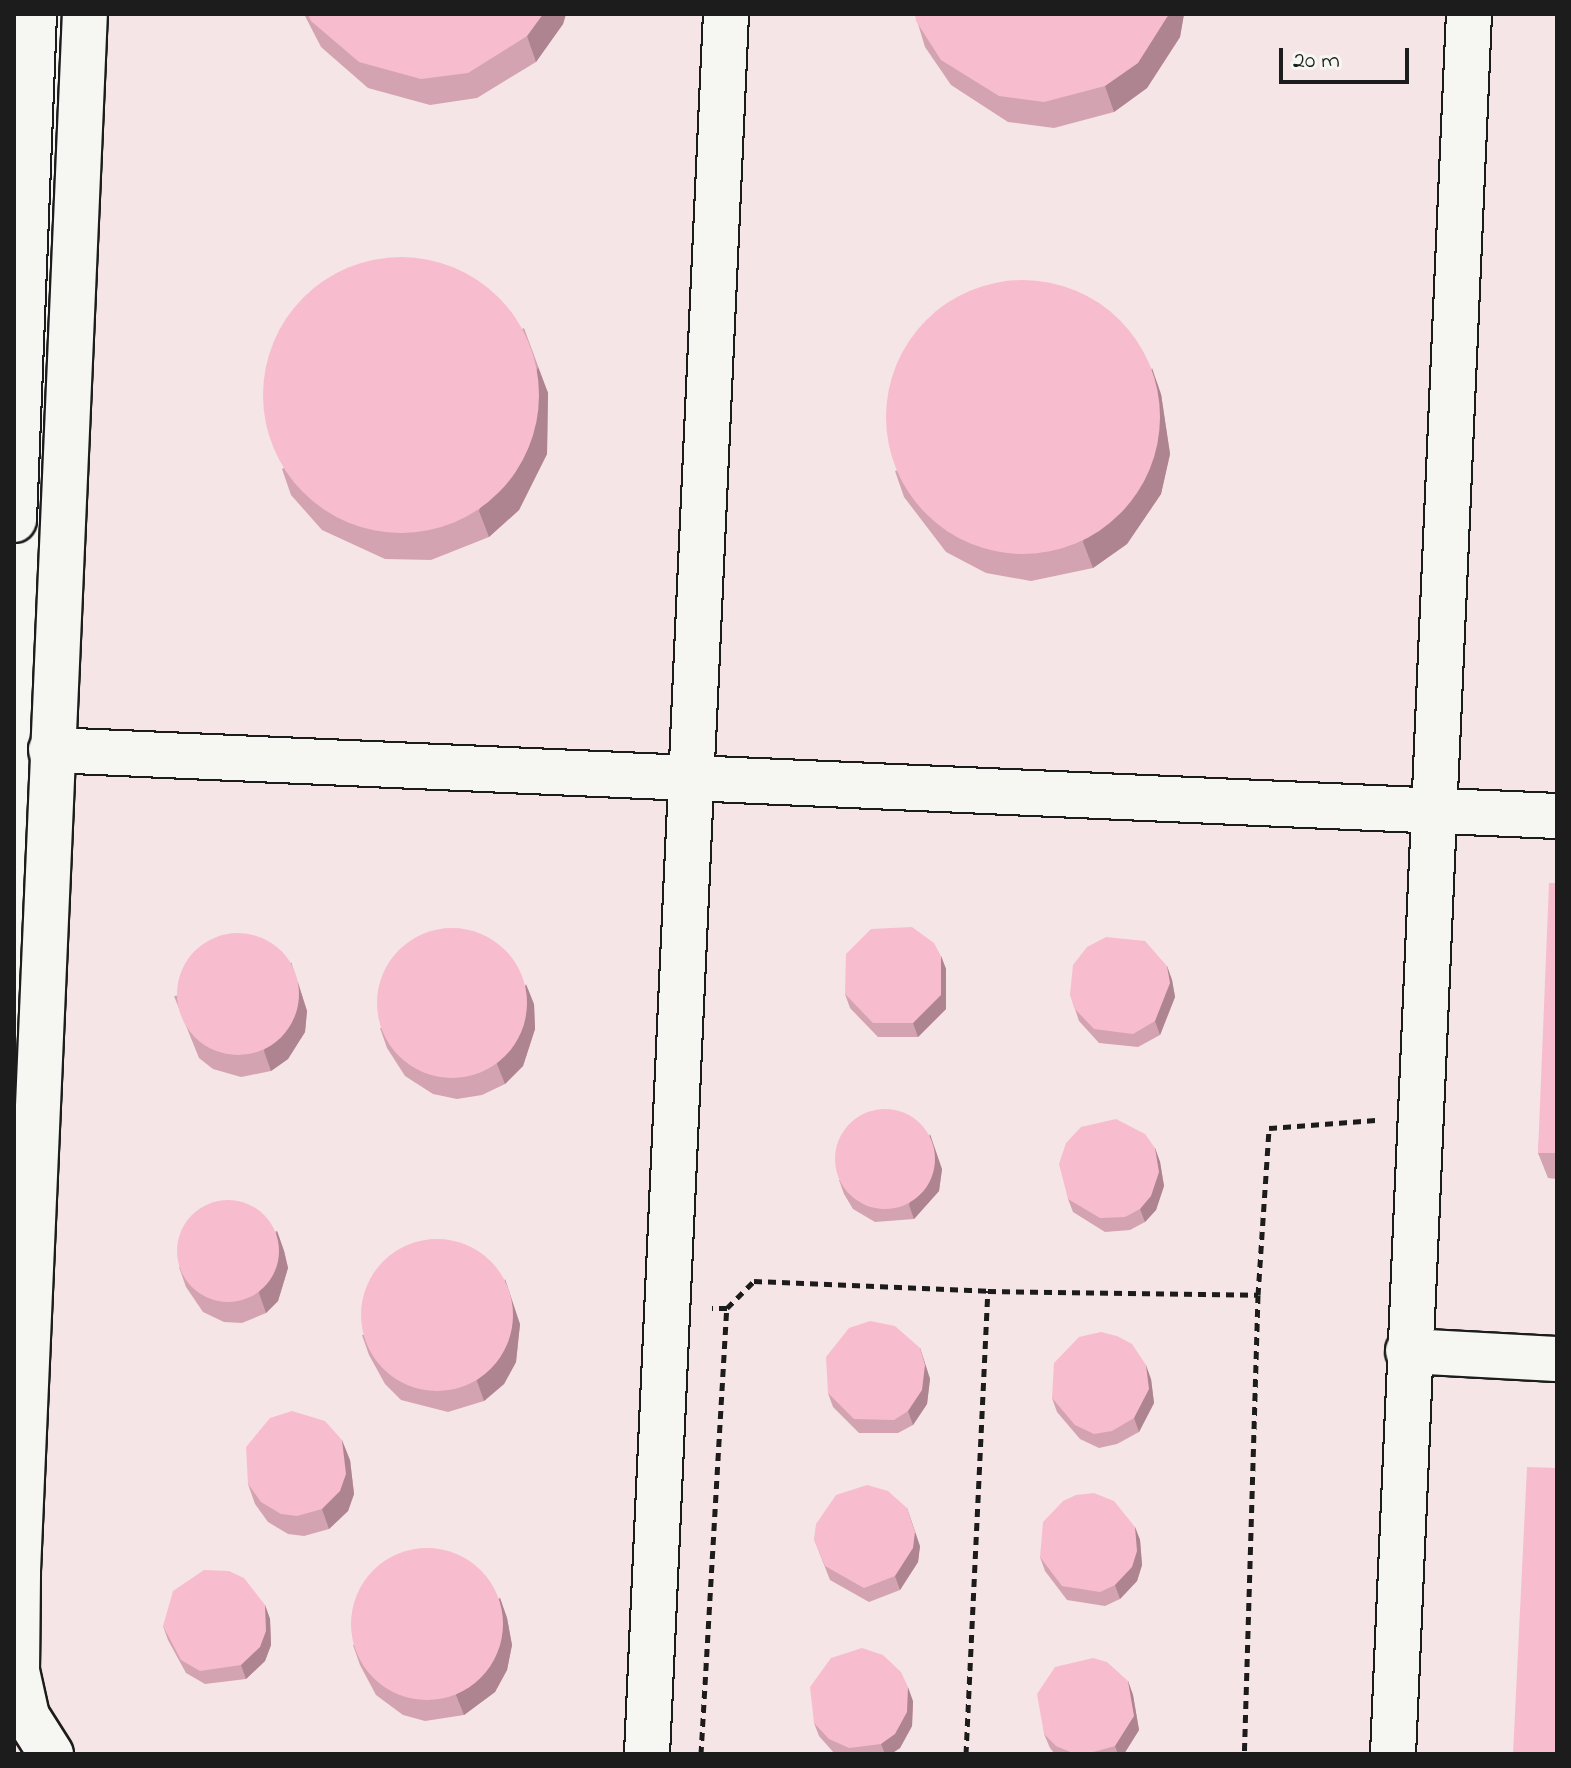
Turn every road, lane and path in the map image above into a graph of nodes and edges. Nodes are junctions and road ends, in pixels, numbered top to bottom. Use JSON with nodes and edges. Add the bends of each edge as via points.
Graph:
{"nodes":[{"id":1,"x":34,"y":14,"type":"edge"},
{"id":2,"x":85,"y":14,"type":"edge"},
{"id":3,"x":726,"y":14,"type":"edge"},
{"id":4,"x":1469,"y":14,"type":"edge"},
{"id":5,"x":14,"y":520,"type":"edge"},
{"id":6,"x":51,"y":750,"type":"junction"},
{"id":7,"x":692,"y":775,"type":"junction"},
{"id":8,"x":1435,"y":810,"type":"junction"},
{"id":9,"x":1557,"y":816,"type":"edge"},
{"id":10,"x":1419,"y":1121,"type":"junction"},
{"id":11,"x":988,"y":1291,"type":"junction"},
{"id":12,"x":1258,"y":1295,"type":"junction"},
{"id":13,"x":667,"y":1307,"type":"junction"},
{"id":14,"x":727,"y":1308,"type":"junction"},
{"id":15,"x":1408,"y":1351,"type":"junction"},
{"id":16,"x":1557,"y":1359,"type":"edge"},
{"id":17,"x":51,"y":1754,"type":"edge"},
{"id":18,"x":647,"y":1754,"type":"edge"},
{"id":19,"x":701,"y":1754,"type":"edge"},
{"id":20,"x":966,"y":1754,"type":"edge"},
{"id":21,"x":1244,"y":1754,"type":"edge"},
{"id":22,"x":1393,"y":1754,"type":"edge"}],
"edges":[{"from":1,"to":5,"type":"street"},
{"from":2,"to":6,"type":"street"},
{"from":3,"to":7,"type":"street"},
{"from":4,"to":8,"type":"street"},
{"from":6,"to":7,"type":"street"},
{"from":6,"to":17,"type":"street","via":[[17,1671],[27,1716]]},
{"from":7,"to":8,"type":"street"},
{"from":7,"to":13,"type":"street"},
{"from":8,"to":9,"type":"street"},
{"from":8,"to":10,"type":"street"},
{"from":10,"to":12,"type":"path","via":[[1335,1120],[1269,1128]]},
{"from":10,"to":15,"type":"street"},
{"from":11,"to":12,"type":"path"},
{"from":11,"to":14,"type":"path","via":[[754,1281]]},
{"from":11,"to":20,"type":"path"},
{"from":12,"to":21,"type":"path"},
{"from":13,"to":14,"type":"path"},
{"from":13,"to":18,"type":"street"},
{"from":14,"to":19,"type":"path"},
{"from":15,"to":16,"type":"street"},
{"from":15,"to":22,"type":"street"}]}
